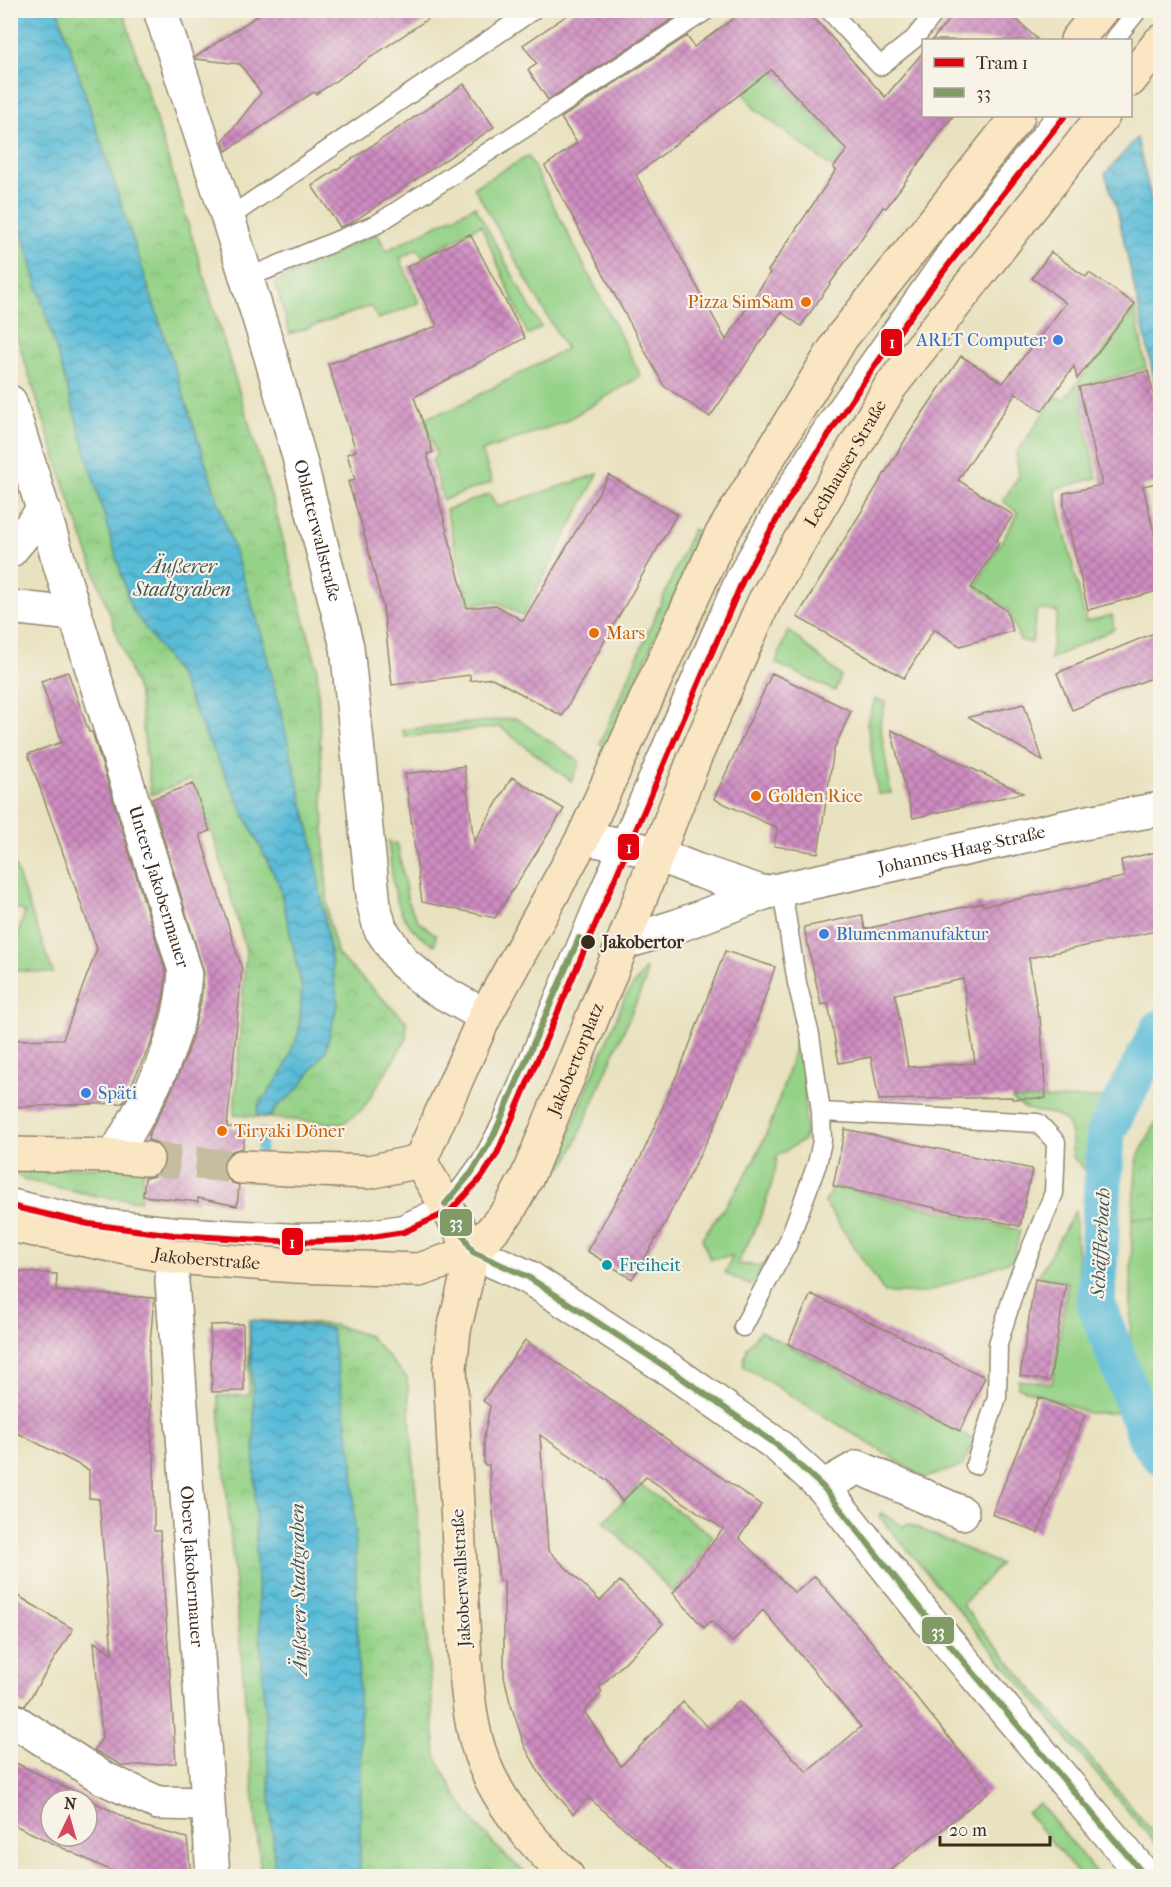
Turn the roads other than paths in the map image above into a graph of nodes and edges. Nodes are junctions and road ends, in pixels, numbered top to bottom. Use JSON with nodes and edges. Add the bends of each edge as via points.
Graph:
{"nodes":[{"id":1,"x":160,"y":10,"type":"edge"},
{"id":2,"x":533,"y":10,"type":"edge"},
{"id":3,"x":707,"y":10,"type":"edge"},
{"id":4,"x":829,"y":10,"type":"edge"},
{"id":5,"x":937,"y":10,"type":"edge"},
{"id":6,"x":1101,"y":10,"type":"edge"},
{"id":7,"x":1138,"y":10,"type":"edge"},
{"id":8,"x":1078,"y":39,"type":"edge"},
{"id":9,"x":1115,"y":39,"type":"edge"},
{"id":10,"x":1161,"y":42,"type":"edge"},
{"id":11,"x":1132,"y":79,"type":"edge"},
{"id":12,"x":1017,"y":117,"type":"edge"},
{"id":13,"x":1054,"y":117,"type":"edge"},
{"id":14,"x":1102,"y":117,"type":"edge"},
{"id":15,"x":228,"y":218,"type":"junction"},
{"id":16,"x":247,"y":278,"type":"junction"},
{"id":17,"x":10,"y":402,"type":"edge"},
{"id":18,"x":44,"y":510,"type":"junction"},
{"id":19,"x":10,"y":551,"type":"edge"},
{"id":20,"x":10,"y":607,"type":"edge"},
{"id":21,"x":74,"y":611,"type":"junction"},
{"id":22,"x":1161,"y":809,"type":"edge"},
{"id":23,"x":583,"y":838,"type":"junction"},
{"id":24,"x":620,"y":844,"type":"junction"},
{"id":25,"x":656,"y":854,"type":"junction"},
{"id":26,"x":773,"y":892,"type":"junction"},
{"id":27,"x":623,"y":944,"type":"junction"},
{"id":28,"x":485,"y":1016,"type":"junction"},
{"id":29,"x":821,"y":1112,"type":"junction"},
{"id":30,"x":10,"y":1154,"type":"edge"},
{"id":31,"x":114,"y":1156,"type":"junction"},
{"id":32,"x":147,"y":1159,"type":"tunnel mouth"},
{"id":33,"x":420,"y":1161,"type":"junction"},
{"id":34,"x":241,"y":1167,"type":"tunnel mouth"},
{"id":35,"x":10,"y":1198,"type":"edge"},
{"id":36,"x":445,"y":1204,"type":"junction"},
{"id":37,"x":10,"y":1225,"type":"edge"},
{"id":38,"x":473,"y":1252,"type":"junction"},
{"id":39,"x":174,"y":1257,"type":"junction"},
{"id":40,"x":743,"y":1327,"type":"dead end"},
{"id":41,"x":975,"y":1465,"type":"dead end"},
{"id":42,"x":823,"y":1487,"type":"junction"},
{"id":43,"x":962,"y":1514,"type":"dead end"},
{"id":44,"x":10,"y":1718,"type":"edge"},
{"id":45,"x":207,"y":1804,"type":"junction"},
{"id":46,"x":213,"y":1876,"type":"edge"},
{"id":47,"x":567,"y":1876,"type":"edge"},
{"id":48,"x":1145,"y":1876,"type":"edge"}],
"edges":[{"from":1,"to":15,"type":"street","name":"Oblatterwallstraße"},
{"from":2,"to":15,"type":"lane"},
{"from":3,"to":16,"type":"lane","via":[[377,224]]},
{"from":4,"to":5,"type":"lane","via":[[880,66],[914,39]]},
{"from":6,"to":8,"type":"street"},
{"from":7,"to":9,"type":"lane"},
{"from":10,"to":11,"type":"street"},
{"from":12,"to":23,"type":"street","via":[[842,337],[720,537]]},
{"from":13,"to":24,"type":"lane","via":[[950,246],[823,427],[781,495],[735,577]]},
{"from":14,"to":25,"type":"street","name":"Lechhauser Straße","via":[[890,387],[764,602],[694,757]]},
{"from":15,"to":16,"type":"street","name":"Oblatterwallstraße"},
{"from":16,"to":28,"type":"street","name":"Oblatterwallstraße","via":[[299,457],[347,647],[374,905],[380,928],[403,962],[430,986]]},
{"from":17,"to":18,"type":"street","name":"Untere Jakobermauer"},
{"from":18,"to":19,"type":"street"},
{"from":18,"to":21,"type":"street","name":"Untere Jakobermauer"},
{"from":20,"to":21,"type":"street"},
{"from":21,"to":31,"type":"street","name":"Untere Jakobermauer","via":[[185,971],[183,1000],[172,1044],[141,1112]]},
{"from":22,"to":26,"type":"street","name":"Johannes-Haag-Straße"},
{"from":23,"to":24,"type":"street"},
{"from":23,"to":28,"type":"street"},
{"from":24,"to":25,"type":"street"},
{"from":24,"to":36,"type":"lane","via":[[501,1124],[483,1158]]},
{"from":25,"to":26,"type":"street"},
{"from":25,"to":27,"type":"street","name":"Jakobertorplatz"},
{"from":26,"to":27,"type":"street","name":"Johannes-Haag-Straße"},
{"from":26,"to":29,"type":"lane","via":[[810,1035]]},
{"from":27,"to":38,"type":"street","name":"Jakobertorplatz","via":[[528,1175],[508,1212]]},
{"from":28,"to":33,"type":"street"},
{"from":29,"to":40,"type":"lane","via":[[822,1141],[817,1164],[788,1245]]},
{"from":29,"to":41,"type":"lane","via":[[1038,1123],[1056,1142],[1054,1193],[1017,1282],[998,1344],[997,1397]]},
{"from":30,"to":31,"type":"street"},
{"from":31,"to":32,"type":"street"},
{"from":33,"to":34,"type":"street","via":[[369,1172]]},
{"from":33,"to":36,"type":"street"},
{"from":35,"to":36,"type":"lane","via":[[101,1218],[296,1233],[352,1232],[402,1224]]},
{"from":36,"to":38,"type":"street"},
{"from":37,"to":39,"type":"street","name":"Jakoberstraße"},
{"from":38,"to":39,"type":"street","name":"Jakoberstraße","via":[[419,1270],[305,1267]]},
{"from":38,"to":42,"type":"street","via":[[528,1277],[672,1371],[777,1445]]},
{"from":38,"to":47,"type":"street","name":"Jakoberwallstraße","via":[[454,1330],[450,1368],[469,1711],[480,1754],[502,1801]]},
{"from":39,"to":45,"type":"street","name":"Obere Jakobermauer","via":[[173,1293]]},
{"from":42,"to":43,"type":"street","via":[[858,1467]]},
{"from":42,"to":48,"type":"street","via":[[929,1620]]},
{"from":44,"to":45,"type":"street","via":[[112,1782],[158,1803]]},
{"from":45,"to":46,"type":"street","name":"Obere Jakobermauer"}]}
